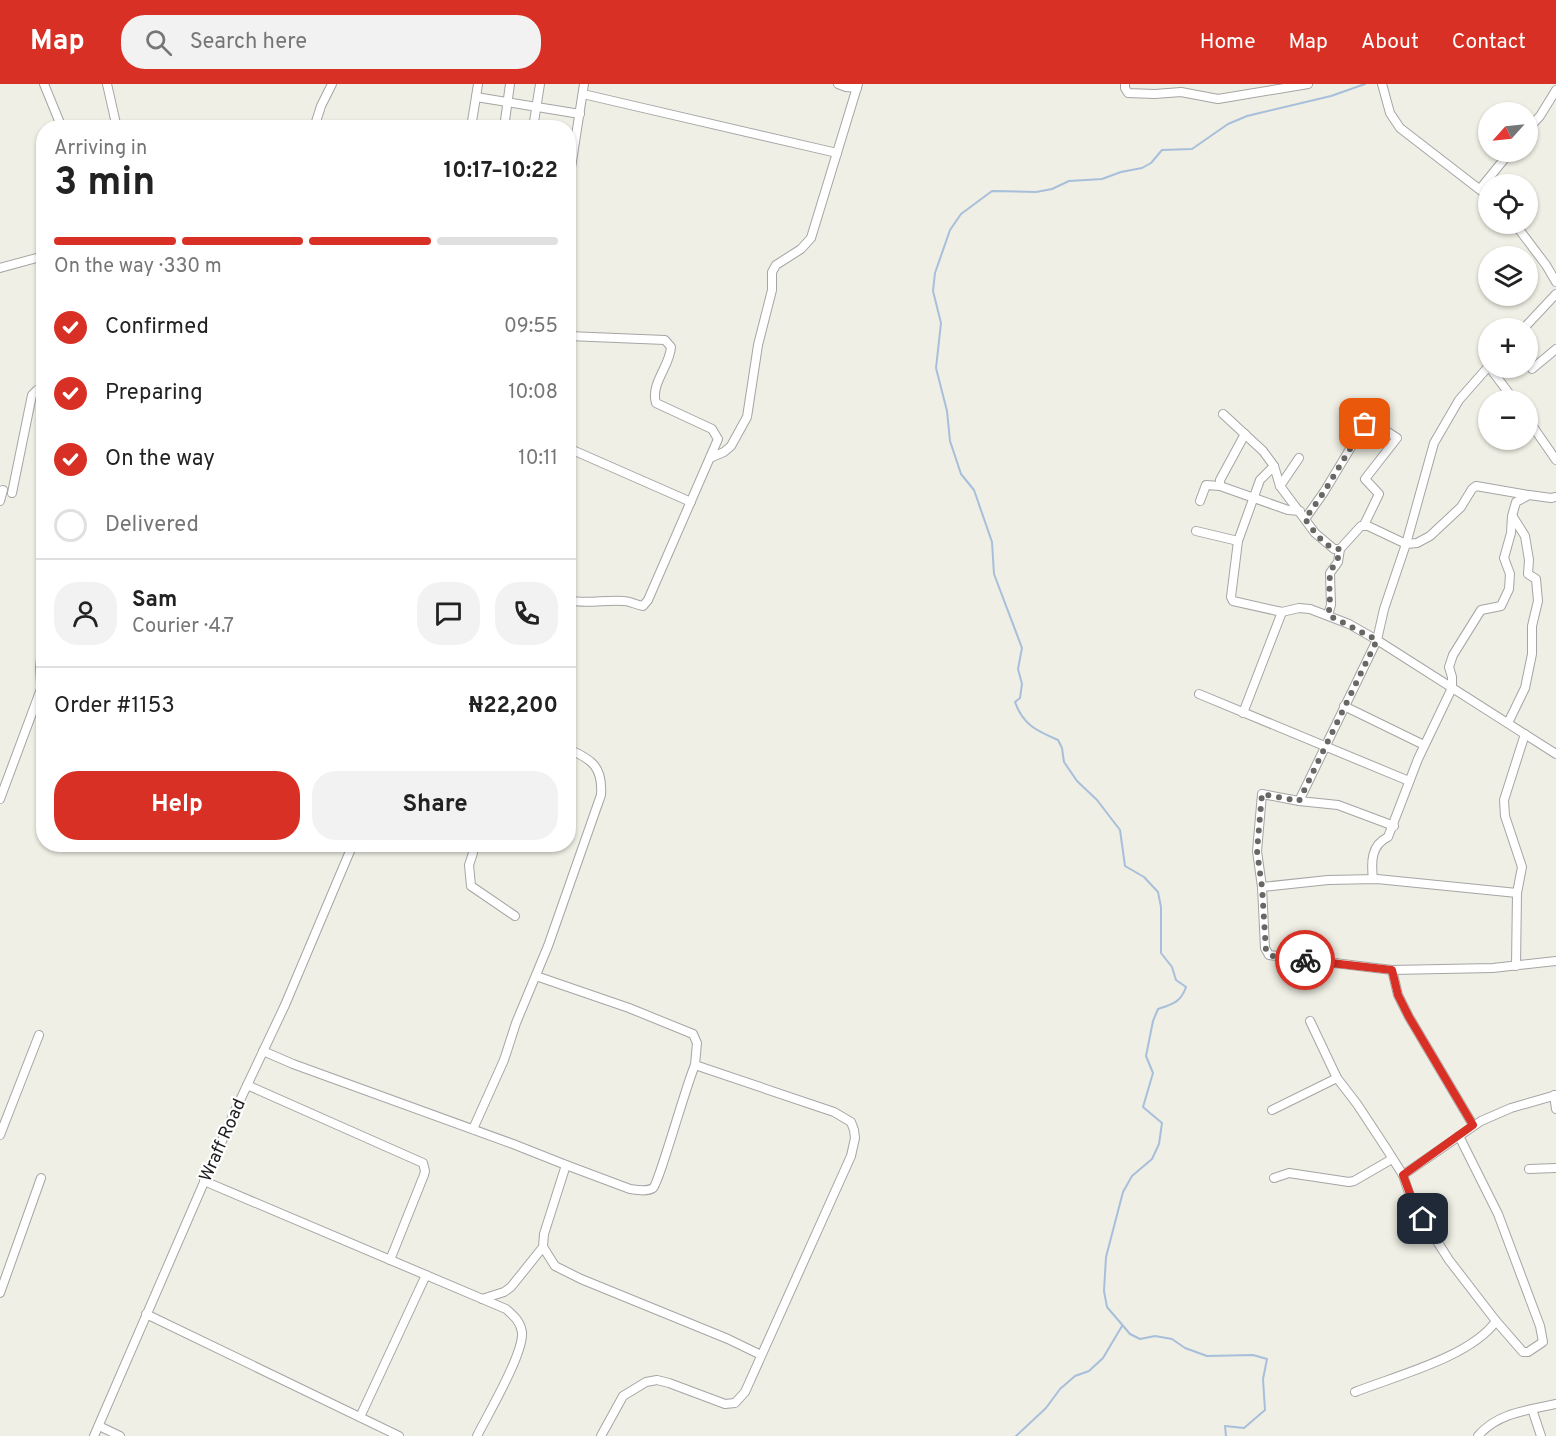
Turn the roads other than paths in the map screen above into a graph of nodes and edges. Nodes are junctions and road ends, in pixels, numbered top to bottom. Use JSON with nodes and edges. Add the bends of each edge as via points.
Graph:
{"nodes":[{"id":1,"x":44,"y":84,"type":"edge"},
{"id":2,"x":107,"y":84,"type":"edge"},
{"id":3,"x":332,"y":84,"type":"edge"},
{"id":4,"x":478,"y":84,"type":"edge"},
{"id":5,"x":510,"y":84,"type":"edge"},
{"id":6,"x":540,"y":84,"type":"edge"},
{"id":7,"x":584,"y":84,"type":"edge"},
{"id":8,"x":838,"y":84,"type":"edge"},
{"id":9,"x":1125,"y":84,"type":"edge"},
{"id":10,"x":1308,"y":84,"type":"edge"},
{"id":11,"x":857,"y":86,"type":"edge"},
{"id":12,"x":1382,"y":87,"type":"edge"},
{"id":13,"x":1556,"y":90,"type":"edge"},
{"id":14,"x":583,"y":94,"type":"junction"},
{"id":15,"x":476,"y":97,"type":"junction"},
{"id":16,"x":508,"y":102,"type":"junction"},
{"id":17,"x":537,"y":107,"type":"junction"},
{"id":18,"x":580,"y":114,"type":"junction"},
{"id":19,"x":1538,"y":118,"type":"edge"},
{"id":20,"x":59,"y":120,"type":"edge"},
{"id":21,"x":115,"y":120,"type":"edge"},
{"id":22,"x":317,"y":120,"type":"edge"},
{"id":23,"x":472,"y":120,"type":"edge"},
{"id":24,"x":505,"y":120,"type":"edge"},
{"id":25,"x":535,"y":120,"type":"edge"},
{"id":26,"x":576,"y":138,"type":"edge"},
{"id":27,"x":837,"y":153,"type":"junction"},
{"id":28,"x":1502,"y":162,"type":"edge"},
{"id":29,"x":1492,"y":174,"type":"edge"},
{"id":30,"x":1478,"y":187,"type":"edge"},
{"id":31,"x":1523,"y":234,"type":"edge"},
{"id":32,"x":36,"y":258,"type":"edge"},
{"id":33,"x":0,"y":268,"type":"edge"},
{"id":34,"x":1556,"y":282,"type":"edge"},
{"id":35,"x":1556,"y":294,"type":"edge"},
{"id":36,"x":1533,"y":318,"type":"edge"},
{"id":37,"x":576,"y":336,"type":"edge"},
{"id":38,"x":1556,"y":350,"type":"edge"},
{"id":39,"x":1538,"y":364,"type":"edge"},
{"id":40,"x":1480,"y":378,"type":"edge"},
{"id":41,"x":1497,"y":378,"type":"edge"},
{"id":42,"x":1506,"y":390,"type":"edge"},
{"id":43,"x":36,"y":391,"type":"edge"},
{"id":44,"x":1222,"y":414,"type":"dead end"},
{"id":45,"x":1538,"y":432,"type":"edge"},
{"id":46,"x":1245,"y":434,"type":"junction"},
{"id":47,"x":1553,"y":450,"type":"edge"},
{"id":48,"x":576,"y":452,"type":"edge"},
{"id":49,"x":710,"y":458,"type":"junction"},
{"id":50,"x":1299,"y":458,"type":"dead end"},
{"id":51,"x":1556,"y":460,"type":"edge"},
{"id":52,"x":1275,"y":466,"type":"junction"},
{"id":53,"x":1220,"y":486,"type":"junction"},
{"id":54,"x":1280,"y":486,"type":"junction"},
{"id":55,"x":3,"y":490,"type":"dead end"},
{"id":56,"x":12,"y":493,"type":"dead end"},
{"id":57,"x":1529,"y":495,"type":"junction"},
{"id":58,"x":1556,"y":497,"type":"edge"},
{"id":59,"x":1254,"y":498,"type":"junction"},
{"id":60,"x":0,"y":501,"type":"edge"},
{"id":61,"x":1200,"y":501,"type":"dead end"},
{"id":62,"x":691,"y":502,"type":"junction"},
{"id":63,"x":1299,"y":511,"type":"junction"},
{"id":64,"x":1512,"y":516,"type":"junction"},
{"id":65,"x":1305,"y":519,"type":"junction"},
{"id":66,"x":1364,"y":525,"type":"junction"},
{"id":67,"x":1196,"y":531,"type":"dead end"},
{"id":68,"x":1238,"y":541,"type":"junction"},
{"id":69,"x":1406,"y":544,"type":"junction"},
{"id":70,"x":1340,"y":549,"type":"junction"},
{"id":71,"x":576,"y":602,"type":"edge"},
{"id":72,"x":1282,"y":612,"type":"junction"},
{"id":73,"x":1328,"y":615,"type":"junction"},
{"id":74,"x":1377,"y":640,"type":"junction"},
{"id":75,"x":1452,"y":688,"type":"junction"},
{"id":76,"x":1199,"y":694,"type":"dead end"},
{"id":77,"x":36,"y":701,"type":"edge"},
{"id":78,"x":1344,"y":706,"type":"junction"},
{"id":79,"x":1243,"y":713,"type":"junction"},
{"id":80,"x":1508,"y":723,"type":"junction"},
{"id":81,"x":1526,"y":734,"type":"junction"},
{"id":82,"x":1326,"y":745,"type":"junction"},
{"id":83,"x":1424,"y":745,"type":"junction"},
{"id":84,"x":576,"y":753,"type":"edge"},
{"id":85,"x":1556,"y":754,"type":"edge"},
{"id":86,"x":1409,"y":781,"type":"junction"},
{"id":87,"x":0,"y":800,"type":"edge"},
{"id":88,"x":1299,"y":801,"type":"junction"},
{"id":89,"x":1394,"y":826,"type":"junction"},
{"id":90,"x":350,"y":852,"type":"edge"},
{"id":91,"x":473,"y":852,"type":"edge"},
{"id":92,"x":1372,"y":879,"type":"junction"},
{"id":93,"x":1262,"y":887,"type":"junction"},
{"id":94,"x":1517,"y":893,"type":"junction"},
{"id":95,"x":515,"y":916,"type":"dead end"},
{"id":96,"x":1556,"y":961,"type":"edge"},
{"id":97,"x":1516,"y":966,"type":"junction"},
{"id":98,"x":1392,"y":970,"type":"junction"},
{"id":99,"x":536,"y":976,"type":"junction"},
{"id":100,"x":1310,"y":1021,"type":"dead end"},
{"id":101,"x":39,"y":1035,"type":"dead end"},
{"id":102,"x":263,"y":1051,"type":"junction"},
{"id":103,"x":695,"y":1065,"type":"junction"},
{"id":104,"x":1337,"y":1078,"type":"junction"},
{"id":105,"x":247,"y":1085,"type":"junction"},
{"id":106,"x":1555,"y":1095,"type":"edge"},
{"id":107,"x":1556,"y":1109,"type":"edge"},
{"id":108,"x":1272,"y":1110,"type":"dead end"},
{"id":109,"x":1473,"y":1125,"type":"junction"},
{"id":110,"x":473,"y":1129,"type":"junction"},
{"id":111,"x":0,"y":1135,"type":"edge"},
{"id":112,"x":1459,"y":1136,"type":"junction"},
{"id":113,"x":1392,"y":1159,"type":"junction"},
{"id":114,"x":566,"y":1166,"type":"junction"},
{"id":115,"x":1556,"y":1168,"type":"edge"},
{"id":116,"x":1529,"y":1170,"type":"dead end"},
{"id":117,"x":1403,"y":1175,"type":"junction"},
{"id":118,"x":41,"y":1178,"type":"dead end"},
{"id":119,"x":1274,"y":1178,"type":"dead end"},
{"id":120,"x":204,"y":1181,"type":"junction"},
{"id":121,"x":543,"y":1247,"type":"junction"},
{"id":122,"x":390,"y":1260,"type":"junction"},
{"id":123,"x":533,"y":1261,"type":"junction"},
{"id":124,"x":550,"y":1261,"type":"junction"},
{"id":125,"x":426,"y":1275,"type":"junction"},
{"id":126,"x":0,"y":1293,"type":"edge"},
{"id":127,"x":482,"y":1299,"type":"junction"},
{"id":128,"x":146,"y":1314,"type":"junction"},
{"id":129,"x":1496,"y":1321,"type":"junction"},
{"id":130,"x":762,"y":1354,"type":"junction"},
{"id":131,"x":1355,"y":1392,"type":"dead end"},
{"id":132,"x":1556,"y":1404,"type":"edge"},
{"id":133,"x":1532,"y":1409,"type":"junction"},
{"id":134,"x":360,"y":1417,"type":"junction"},
{"id":135,"x":99,"y":1426,"type":"junction"},
{"id":136,"x":94,"y":1436,"type":"edge"},
{"id":137,"x":120,"y":1436,"type":"edge"},
{"id":138,"x":399,"y":1436,"type":"edge"},
{"id":139,"x":477,"y":1436,"type":"edge"},
{"id":140,"x":601,"y":1436,"type":"edge"},
{"id":141,"x":1478,"y":1436,"type":"edge"},
{"id":142,"x":1541,"y":1436,"type":"edge"}],
"edges":[{"from":1,"to":20,"type":"street"},
{"from":2,"to":21,"type":"street"},
{"from":3,"to":22,"type":"street"},
{"from":4,"to":15,"type":"street"},
{"from":5,"to":16,"type":"street"},
{"from":6,"to":17,"type":"street"},
{"from":7,"to":14,"type":"street"},
{"from":8,"to":11,"type":"street"},
{"from":9,"to":10,"type":"street","via":[[1128,93],[1181,92],[1218,99]]},
{"from":11,"to":27,"type":"street"},
{"from":12,"to":30,"type":"street","via":[[1390,113],[1400,128]]},
{"from":13,"to":19,"type":"street"},
{"from":14,"to":18,"type":"street"},
{"from":14,"to":27,"type":"street"},
{"from":15,"to":16,"type":"street"},
{"from":15,"to":23,"type":"street"},
{"from":16,"to":17,"type":"street"},
{"from":16,"to":24,"type":"street"},
{"from":17,"to":18,"type":"street"},
{"from":17,"to":25,"type":"street"},
{"from":18,"to":26,"type":"street"},
{"from":27,"to":49,"type":"street","via":[[811,238],[772,272],[772,290],[744,424],[731,446]]},
{"from":28,"to":29,"type":"street"},
{"from":31,"to":34,"type":"street"},
{"from":32,"to":33,"type":"street"},
{"from":35,"to":36,"type":"street"},
{"from":37,"to":49,"type":"street","via":[[665,340],[671,347],[670,357],[655,389],[656,403],[712,429],[718,439]]},
{"from":38,"to":39,"type":"street"},
{"from":40,"to":69,"type":"street","via":[[1459,400],[1434,443]]},
{"from":41,"to":42,"type":"street"},
{"from":43,"to":56,"type":"street"},
{"from":44,"to":46,"type":"street"},
{"from":45,"to":47,"type":"street"},
{"from":46,"to":52,"type":"street"},
{"from":46,"to":53,"type":"street"},
{"from":47,"to":51,"type":"street"},
{"from":48,"to":62,"type":"street"},
{"from":49,"to":62,"type":"street"},
{"from":50,"to":54,"type":"street"},
{"from":52,"to":54,"type":"street"},
{"from":52,"to":59,"type":"street","via":[[1263,476]]},
{"from":53,"to":59,"type":"street"},
{"from":53,"to":61,"type":"street","via":[[1206,485]]},
{"from":54,"to":63,"type":"street"},
{"from":55,"to":60,"type":"street"},
{"from":57,"to":58,"type":"street"},
{"from":57,"to":64,"type":"street","via":[[1516,502]]},
{"from":57,"to":69,"type":"street","via":[[1476,486],[1461,507],[1430,536]]},
{"from":59,"to":63,"type":"street"},
{"from":59,"to":68,"type":"street"},
{"from":62,"to":71,"type":"street","via":[[643,606],[626,601]]},
{"from":63,"to":65,"type":"street"},
{"from":64,"to":75,"type":"street","via":[[1504,558],[1510,574],[1509,589],[1501,606],[1481,610],[1453,655],[1449,667]]},
{"from":64,"to":80,"type":"street","via":[[1525,536],[1528,574],[1536,579],[1538,601],[1525,688]]},
{"from":65,"to":66,"type":"street","via":[[1365,424],[1371,421],[1397,438],[1365,479],[1379,494]]},
{"from":65,"to":70,"type":"street","via":[[1324,541]]},
{"from":66,"to":69,"type":"street"},
{"from":66,"to":70,"type":"street"},
{"from":67,"to":68,"type":"street"},
{"from":68,"to":72,"type":"street","via":[[1232,599]]},
{"from":69,"to":74,"type":"street"},
{"from":70,"to":73,"type":"street","via":[[1338,562],[1330,573]]},
{"from":72,"to":73,"type":"street","via":[[1305,608]]},
{"from":72,"to":79,"type":"street"},
{"from":73,"to":74,"type":"street"},
{"from":74,"to":75,"type":"street"},
{"from":74,"to":78,"type":"street"},
{"from":75,"to":80,"type":"street"},
{"from":75,"to":83,"type":"street"},
{"from":76,"to":79,"type":"street"},
{"from":77,"to":87,"type":"street"},
{"from":78,"to":82,"type":"street"},
{"from":78,"to":83,"type":"street"},
{"from":79,"to":82,"type":"street"},
{"from":80,"to":81,"type":"street"},
{"from":81,"to":85,"type":"street"},
{"from":81,"to":94,"type":"street","via":[[1504,800],[1505,816],[1522,867]]},
{"from":82,"to":86,"type":"street"},
{"from":82,"to":88,"type":"street"},
{"from":83,"to":86,"type":"street"},
{"from":84,"to":99,"type":"street","via":[[594,764],[601,795]]},
{"from":86,"to":89,"type":"street"},
{"from":88,"to":89,"type":"street","via":[[1338,805]]},
{"from":88,"to":93,"type":"street","via":[[1262,794],[1257,851]]},
{"from":89,"to":92,"type":"street","via":[[1375,849]]},
{"from":90,"to":102,"type":"street","name":"Wraff Road"},
{"from":91,"to":95,"type":"street","via":[[468,865],[471,886]]},
{"from":92,"to":93,"type":"street"},
{"from":92,"to":94,"type":"street"},
{"from":93,"to":98,"type":"street","via":[[1265,948],[1269,955]]},
{"from":94,"to":97,"type":"street"},
{"from":96,"to":97,"type":"street"},
{"from":97,"to":98,"type":"street"},
{"from":98,"to":109,"type":"street","via":[[1409,1017]]},
{"from":99,"to":103,"type":"street","via":[[693,1034],[697,1043]]},
{"from":99,"to":110,"type":"street"},
{"from":100,"to":104,"type":"street"},
{"from":101,"to":111,"type":"street"},
{"from":102,"to":105,"type":"street","name":"Wraff Road"},
{"from":102,"to":110,"type":"street"},
{"from":103,"to":114,"type":"street","via":[[653,1188],[630,1189]]},
{"from":103,"to":130,"type":"street","via":[[834,1112],[850,1122],[854,1130],[847,1166]]},
{"from":104,"to":108,"type":"street"},
{"from":104,"to":113,"type":"street"},
{"from":105,"to":120,"type":"street","name":"Wraff Road"},
{"from":105,"to":122,"type":"street","via":[[423,1163],[424,1175]]},
{"from":106,"to":107,"type":"street"},
{"from":106,"to":109,"type":"street"},
{"from":109,"to":112,"type":"street"},
{"from":110,"to":114,"type":"street"},
{"from":112,"to":117,"type":"street"},
{"from":112,"to":129,"type":"street","via":[[1498,1214],[1543,1342],[1523,1352]]},
{"from":113,"to":117,"type":"street"},
{"from":113,"to":119,"type":"street","via":[[1349,1182],[1289,1173]]},
{"from":114,"to":121,"type":"street"},
{"from":115,"to":116,"type":"street"},
{"from":117,"to":129,"type":"street","via":[[1413,1202],[1449,1260]]},
{"from":118,"to":126,"type":"street"},
{"from":120,"to":122,"type":"street"},
{"from":120,"to":128,"type":"street","name":"Wraff Road"},
{"from":121,"to":123,"type":"street"},
{"from":121,"to":124,"type":"street"},
{"from":122,"to":125,"type":"street"},
{"from":123,"to":124,"type":"street"},
{"from":123,"to":127,"type":"street","via":[[511,1287]]},
{"from":124,"to":130,"type":"street","via":[[581,1279]]},
{"from":125,"to":127,"type":"street"},
{"from":125,"to":134,"type":"street"},
{"from":127,"to":139,"type":"street","via":[[516,1317],[522,1335],[518,1353]]},
{"from":128,"to":134,"type":"street"},
{"from":128,"to":135,"type":"street","name":"Wraff Road"},
{"from":129,"to":131,"type":"street","via":[[1484,1335],[1452,1354]]},
{"from":130,"to":140,"type":"street","via":[[745,1392],[735,1403],[725,1404],[657,1380],[646,1382],[623,1396]]},
{"from":132,"to":133,"type":"street"},
{"from":133,"to":141,"type":"street","via":[[1497,1418]]},
{"from":133,"to":142,"type":"street"},
{"from":134,"to":138,"type":"street"},
{"from":135,"to":136,"type":"street","name":"Wraff Road"},
{"from":135,"to":137,"type":"street"}]}
